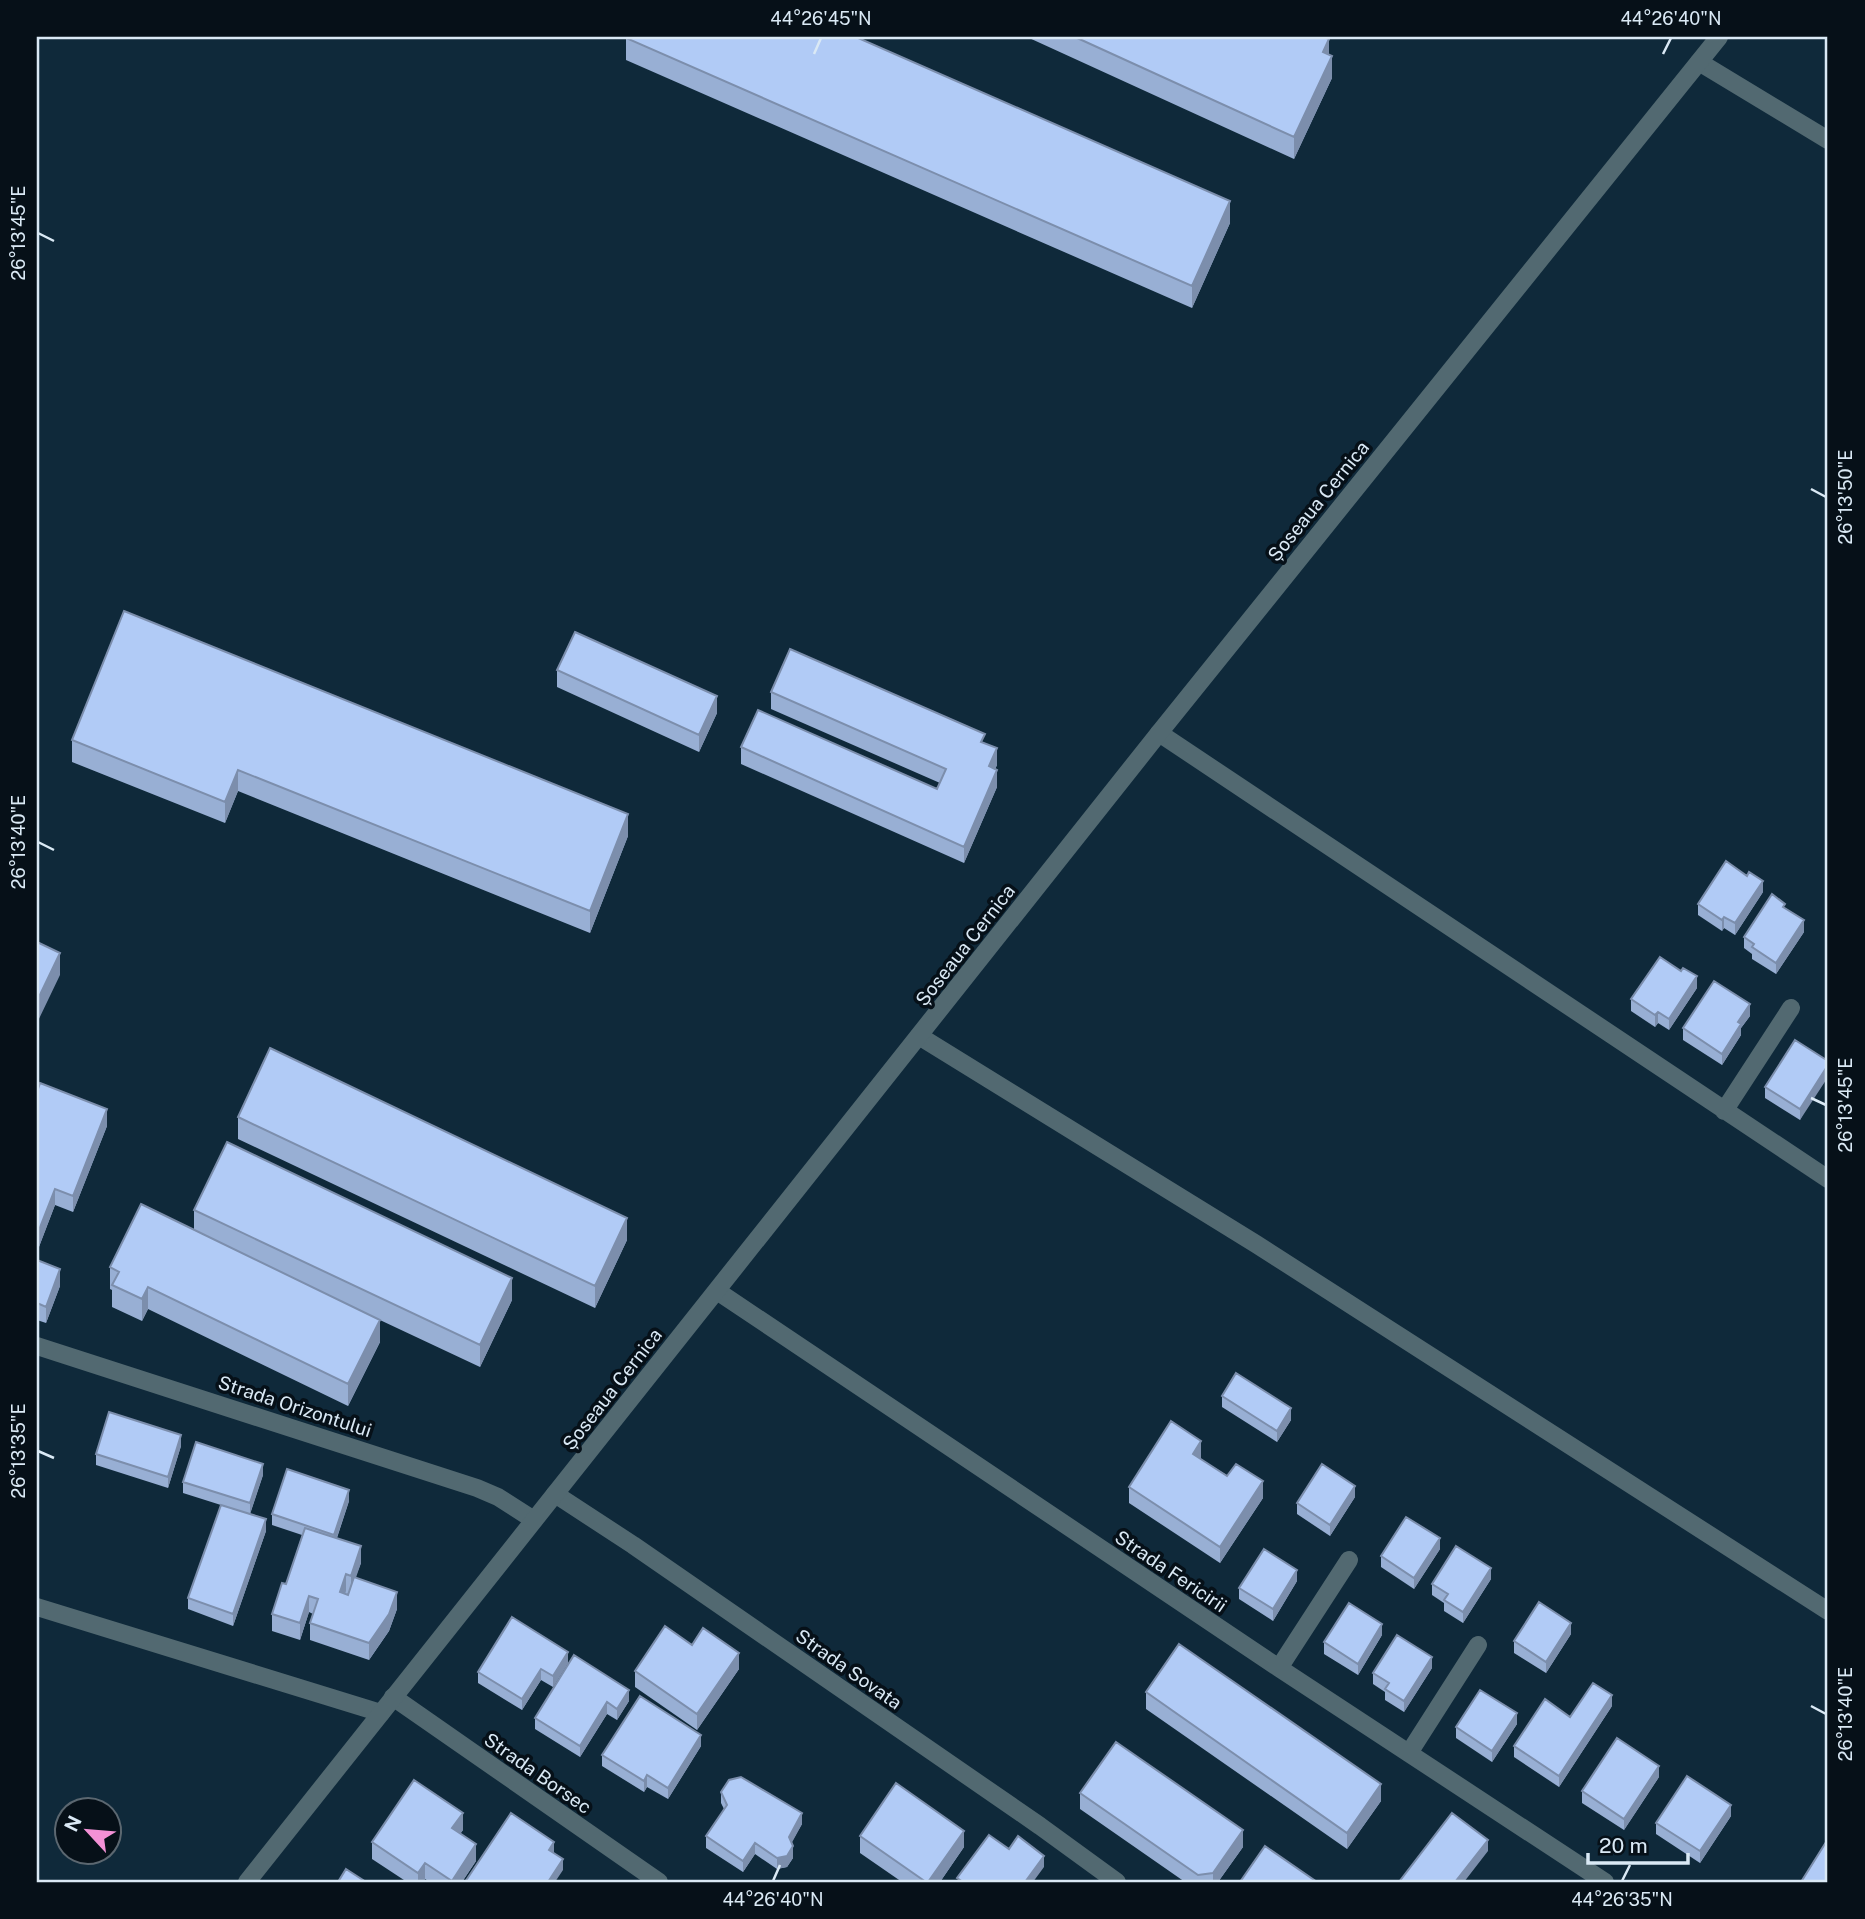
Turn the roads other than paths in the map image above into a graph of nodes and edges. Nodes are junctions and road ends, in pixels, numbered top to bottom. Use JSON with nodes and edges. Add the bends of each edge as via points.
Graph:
{"nodes":[{"id":1,"x":1719,"y":37,"type":"edge"},
{"id":2,"x":1699,"y":62,"type":"junction"},
{"id":3,"x":1828,"y":140,"type":"edge"},
{"id":4,"x":1159,"y":733,"type":"junction"},
{"id":5,"x":1791,"y":1008,"type":"dead end"},
{"id":6,"x":919,"y":1036,"type":"junction"},
{"id":7,"x":1724,"y":1111,"type":"junction"},
{"id":8,"x":1828,"y":1180,"type":"edge"},
{"id":9,"x":717,"y":1291,"type":"junction"},
{"id":10,"x":37,"y":1346,"type":"edge"},
{"id":11,"x":555,"y":1494,"type":"junction"},
{"id":12,"x":534,"y":1520,"type":"junction"},
{"id":13,"x":1349,"y":1560,"type":"dead end"},
{"id":14,"x":37,"y":1607,"type":"edge"},
{"id":15,"x":1828,"y":1611,"type":"edge"},
{"id":16,"x":1478,"y":1645,"type":"dead end"},
{"id":17,"x":1279,"y":1668,"type":"junction"},
{"id":18,"x":394,"y":1698,"type":"junction"},
{"id":19,"x":381,"y":1713,"type":"junction"},
{"id":20,"x":1409,"y":1753,"type":"junction"},
{"id":21,"x":247,"y":1882,"type":"edge"},
{"id":22,"x":659,"y":1882,"type":"edge"},
{"id":23,"x":1117,"y":1882,"type":"edge"},
{"id":24,"x":1605,"y":1882,"type":"edge"}],
"edges":[{"from":1,"to":2,"type":"street","name":"Șoseaua Cernica"},
{"from":2,"to":3,"type":"street"},
{"from":2,"to":4,"type":"street","name":"Șoseaua Cernica"},
{"from":4,"to":6,"type":"street","name":"Șoseaua Cernica"},
{"from":4,"to":7,"type":"street"},
{"from":5,"to":7,"type":"street"},
{"from":6,"to":9,"type":"street","name":"Șoseaua Cernica"},
{"from":6,"to":15,"type":"street","via":[[1256,1244]]},
{"from":7,"to":8,"type":"street"},
{"from":9,"to":11,"type":"street","name":"Șoseaua Cernica"},
{"from":9,"to":17,"type":"street","name":"Strada Fericirii"},
{"from":10,"to":12,"type":"street","name":"Strada Orizontului","via":[[477,1488]]},
{"from":11,"to":12,"type":"street","name":"Șoseaua Cernica"},
{"from":11,"to":23,"type":"street","name":"Strada Sovata"},
{"from":12,"to":18,"type":"street","name":"Șoseaua Cernica"},
{"from":13,"to":17,"type":"street"},
{"from":14,"to":19,"type":"street"},
{"from":16,"to":20,"type":"street"},
{"from":17,"to":20,"type":"street","name":"Strada Fericirii"},
{"from":18,"to":19,"type":"street","name":"Șoseaua Cernica"},
{"from":18,"to":22,"type":"street","name":"Strada Borsec"},
{"from":19,"to":21,"type":"street","name":"Șoseaua Cernica"},
{"from":20,"to":24,"type":"street","name":"Strada Fericirii"}]}
